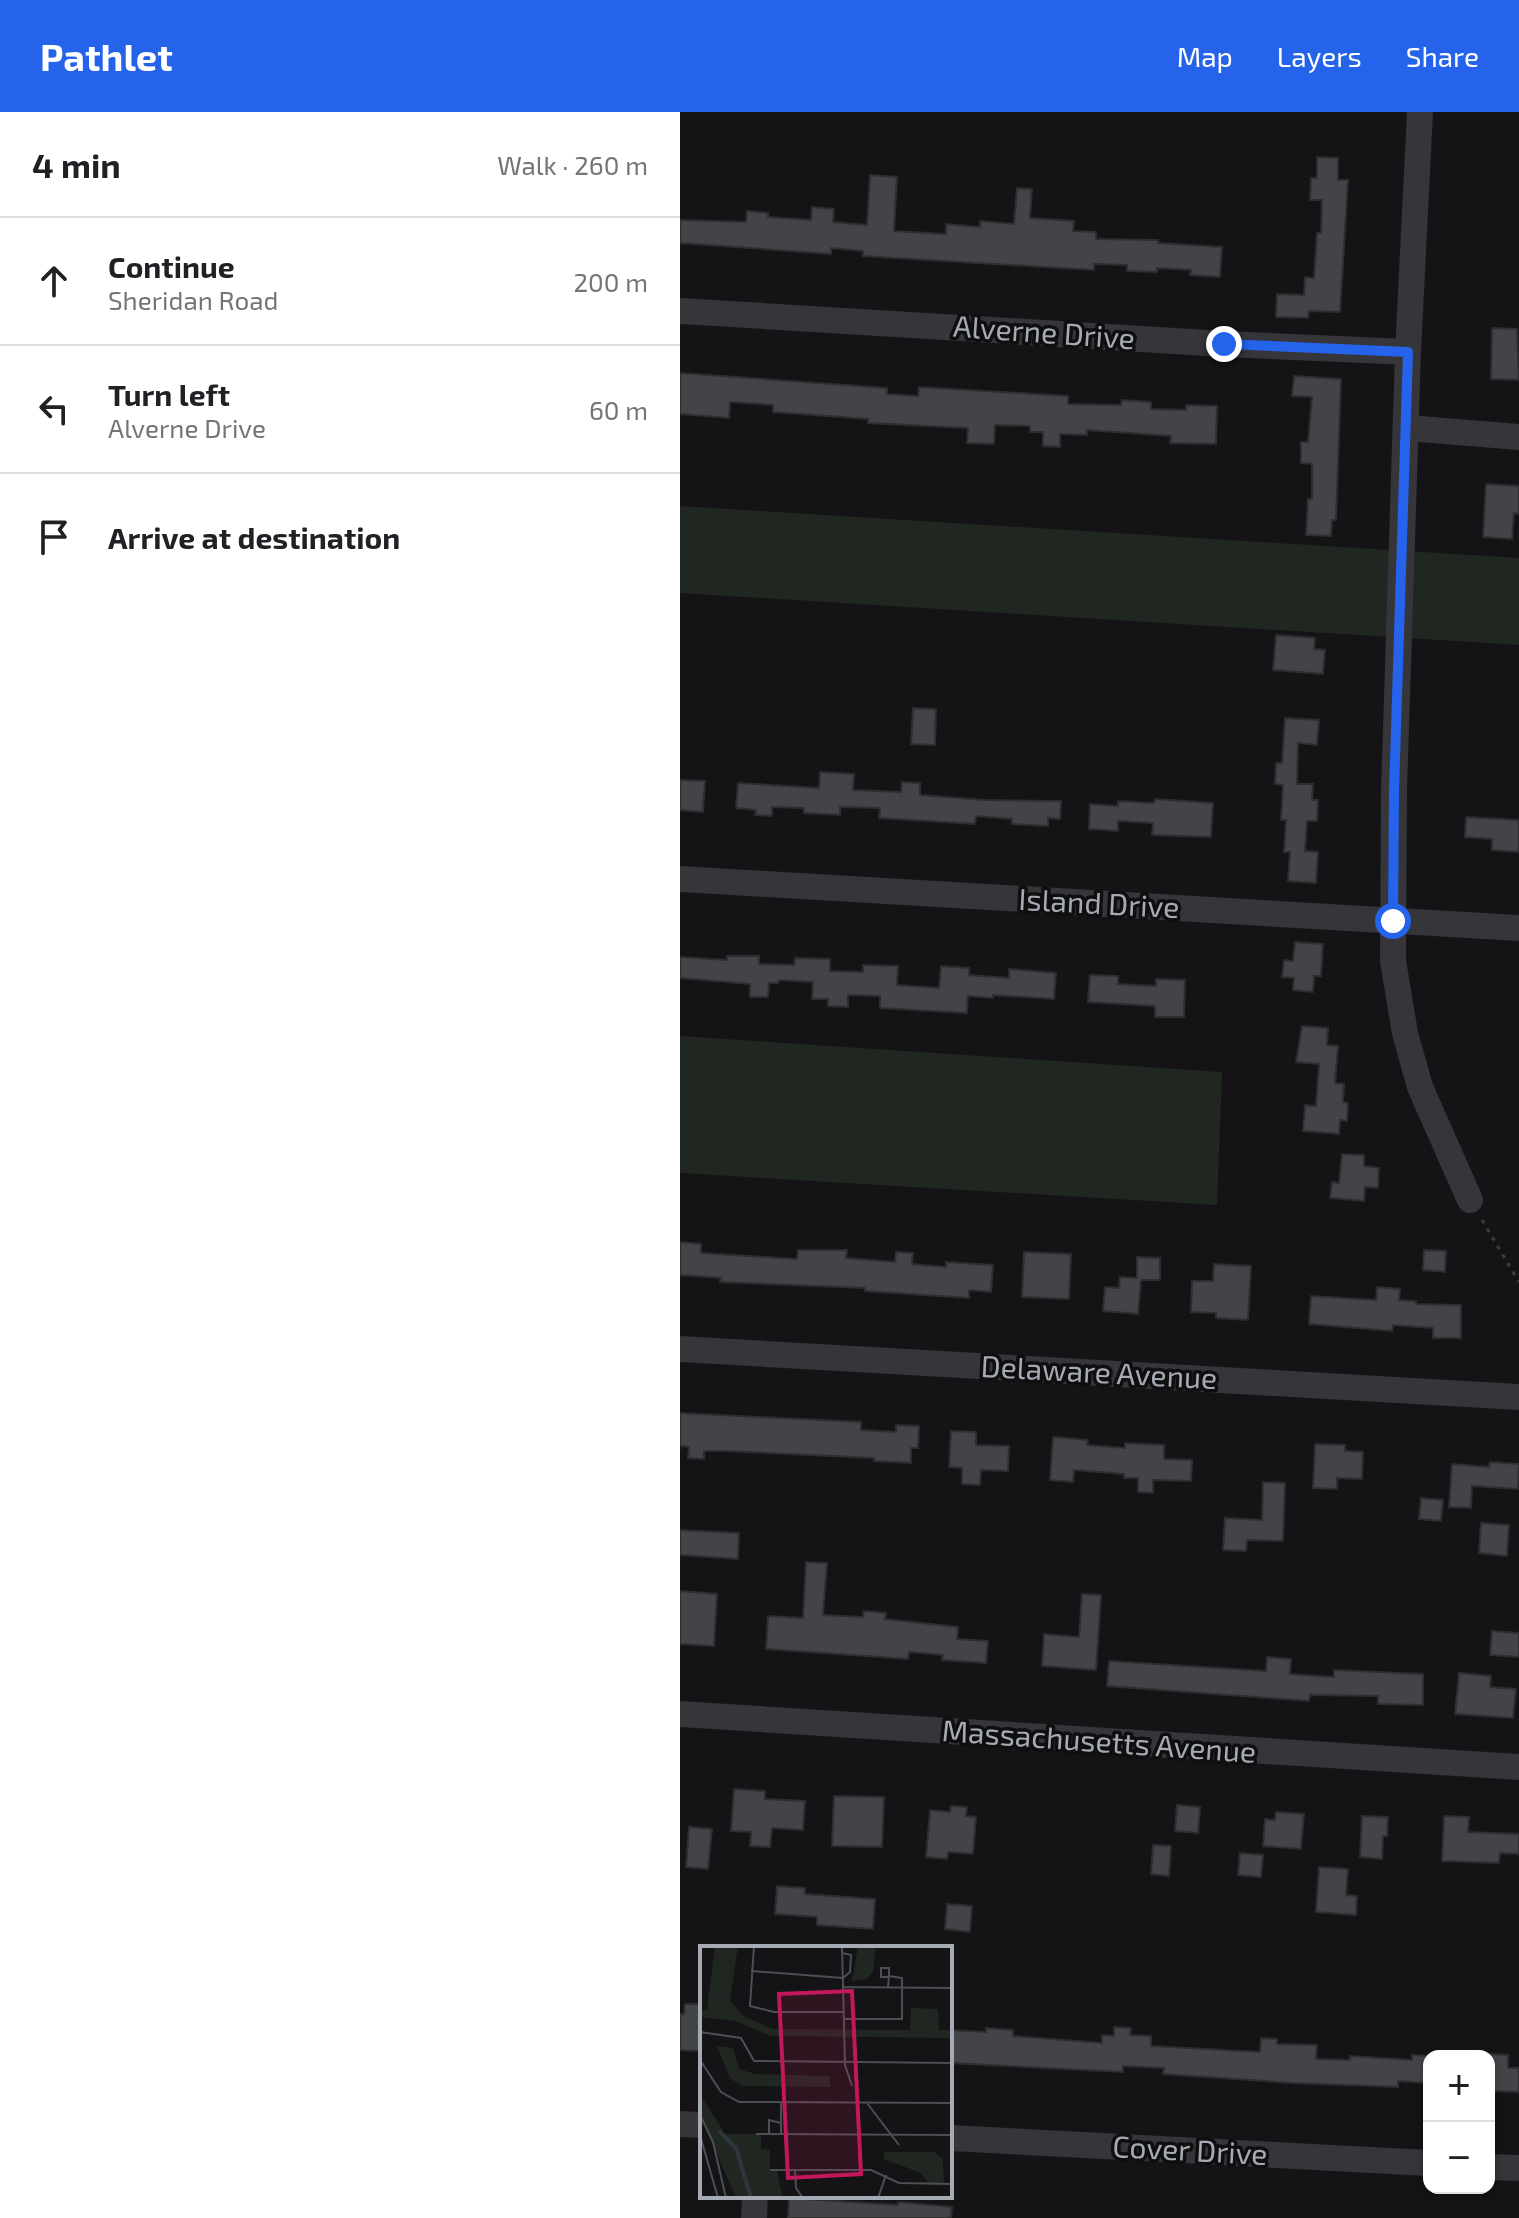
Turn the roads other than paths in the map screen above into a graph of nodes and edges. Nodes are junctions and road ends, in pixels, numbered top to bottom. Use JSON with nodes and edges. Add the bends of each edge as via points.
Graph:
{"nodes":[{"id":1,"x":1420,"y":112,"type":"edge"},
{"id":2,"x":680,"y":311,"type":"edge"},
{"id":3,"x":1408,"y":352,"type":"junction"},
{"id":4,"x":1408,"y":428,"type":"junction"},
{"id":5,"x":1519,"y":437,"type":"edge"},
{"id":6,"x":680,"y":879,"type":"edge"},
{"id":7,"x":1393,"y":921,"type":"junction"},
{"id":8,"x":1519,"y":928,"type":"edge"},
{"id":9,"x":1470,"y":1200,"type":"road end"},
{"id":10,"x":680,"y":1349,"type":"edge"},
{"id":11,"x":1519,"y":1397,"type":"edge"},
{"id":12,"x":680,"y":1714,"type":"edge"},
{"id":13,"x":1519,"y":1767,"type":"edge"},
{"id":14,"x":680,"y":2124,"type":"edge"},
{"id":15,"x":700,"y":2125,"type":"edge"},
{"id":16,"x":952,"y":2138,"type":"edge"},
{"id":17,"x":1423,"y":2163,"type":"edge"},
{"id":18,"x":1495,"y":2167,"type":"edge"},
{"id":19,"x":1519,"y":2168,"type":"edge"},
{"id":20,"x":755,"y":2198,"type":"edge"},
{"id":21,"x":754,"y":2218,"type":"edge"}],
"edges":[{"from":1,"to":3,"type":"street"},
{"from":2,"to":3,"type":"street","name":"Alverne Drive"},
{"from":3,"to":4,"type":"street"},
{"from":4,"to":5,"type":"street"},
{"from":4,"to":7,"type":"street"},
{"from":6,"to":7,"type":"street","name":"Island Drive"},
{"from":7,"to":8,"type":"street","name":"Island Drive"},
{"from":7,"to":9,"type":"street","via":[[1393,961],[1412,1059]]},
{"from":10,"to":11,"type":"street","name":"Delaware Avenue"},
{"from":12,"to":13,"type":"street","name":"Massachusetts Avenue"},
{"from":14,"to":15,"type":"street"},
{"from":16,"to":17,"type":"street","name":"Cover Drive"},
{"from":18,"to":19,"type":"street"},
{"from":20,"to":21,"type":"street"}]}
